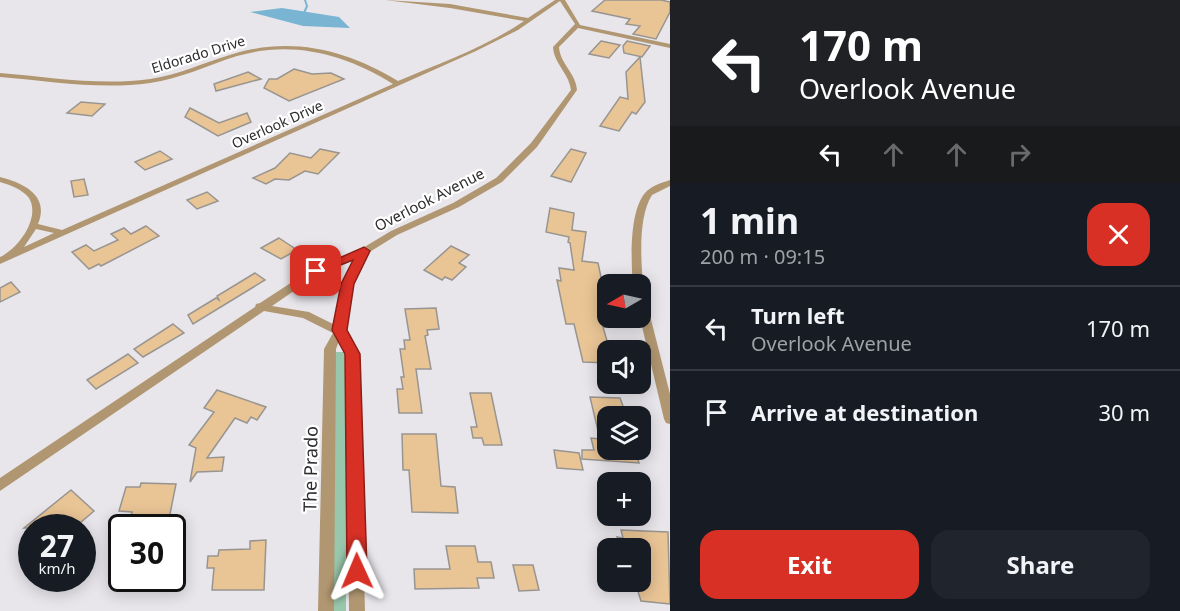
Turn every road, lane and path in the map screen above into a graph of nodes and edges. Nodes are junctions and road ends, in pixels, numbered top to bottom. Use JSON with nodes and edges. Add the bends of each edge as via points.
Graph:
{"nodes":[{"id":1,"x":388,"y":0,"type":"edge"},
{"id":2,"x":560,"y":0,"type":"edge"},
{"id":3,"x":530,"y":20,"type":"junction"},
{"id":4,"x":577,"y":26,"type":"junction"},
{"id":5,"x":670,"y":46,"type":"edge"},
{"id":6,"x":0,"y":75,"type":"edge"},
{"id":7,"x":396,"y":83,"type":"junction"},
{"id":8,"x":0,"y":179,"type":"edge"},
{"id":9,"x":670,"y":183,"type":"edge"},
{"id":10,"x":35,"y":226,"type":"junction"},
{"id":11,"x":67,"y":232,"type":"junction"},
{"id":12,"x":364,"y":251,"type":"junction"},
{"id":13,"x":10,"y":256,"type":"junction"},
{"id":14,"x":0,"y":261,"type":"edge"},
{"id":15,"x":638,"y":274,"type":"edge"},
{"id":16,"x":260,"y":308,"type":"junction"},
{"id":17,"x":650,"y":328,"type":"edge"},
{"id":18,"x":339,"y":330,"type":"junction"},
{"id":19,"x":664,"y":370,"type":"edge"},
{"id":20,"x":670,"y":419,"type":"edge"},
{"id":21,"x":0,"y":485,"type":"edge"},
{"id":22,"x":326,"y":611,"type":"edge"},
{"id":23,"x":357,"y":611,"type":"edge"}],
"edges":[{"from":1,"to":3,"type":"street"},
{"from":2,"to":3,"type":"street","name":"Overlook Drive"},
{"from":2,"to":4,"type":"street"},
{"from":3,"to":7,"type":"street","name":"Overlook Drive"},
{"from":4,"to":5,"type":"street"},
{"from":4,"to":12,"type":"street","name":"Overlook Avenue","via":[[555,50],[573,79],[574,90],[522,158],[499,180],[475,195]]},
{"from":6,"to":7,"type":"street","name":"Eldorado Drive","via":[[134,83],[164,79],[253,50],[296,47],[360,61]]},
{"from":7,"to":11,"type":"street","name":"Overlook Drive"},
{"from":8,"to":10,"type":"street","via":[[31,193],[38,210]]},
{"from":9,"to":15,"type":"street","via":[[645,200],[637,248]]},
{"from":10,"to":11,"type":"street"},
{"from":10,"to":13,"type":"street"},
{"from":11,"to":13,"type":"street","name":"Overlook Drive"},
{"from":12,"to":16,"type":"street","name":"Overlook Avenue","via":[[316,271]]},
{"from":12,"to":18,"type":"street","name":"The Prado","via":[[348,284]]},
{"from":13,"to":14,"type":"street","name":"Overlook Drive"},
{"from":16,"to":18,"type":"street","via":[[298,313]]},
{"from":16,"to":21,"type":"street","name":"Overlook Avenue"},
{"from":17,"to":19,"type":"street"},
{"from":18,"to":22,"type":"street","name":"The Prado","via":[[330,349]]},
{"from":18,"to":23,"type":"street","via":[[352,354]]},
{"from":19,"to":20,"type":"street"}]}
